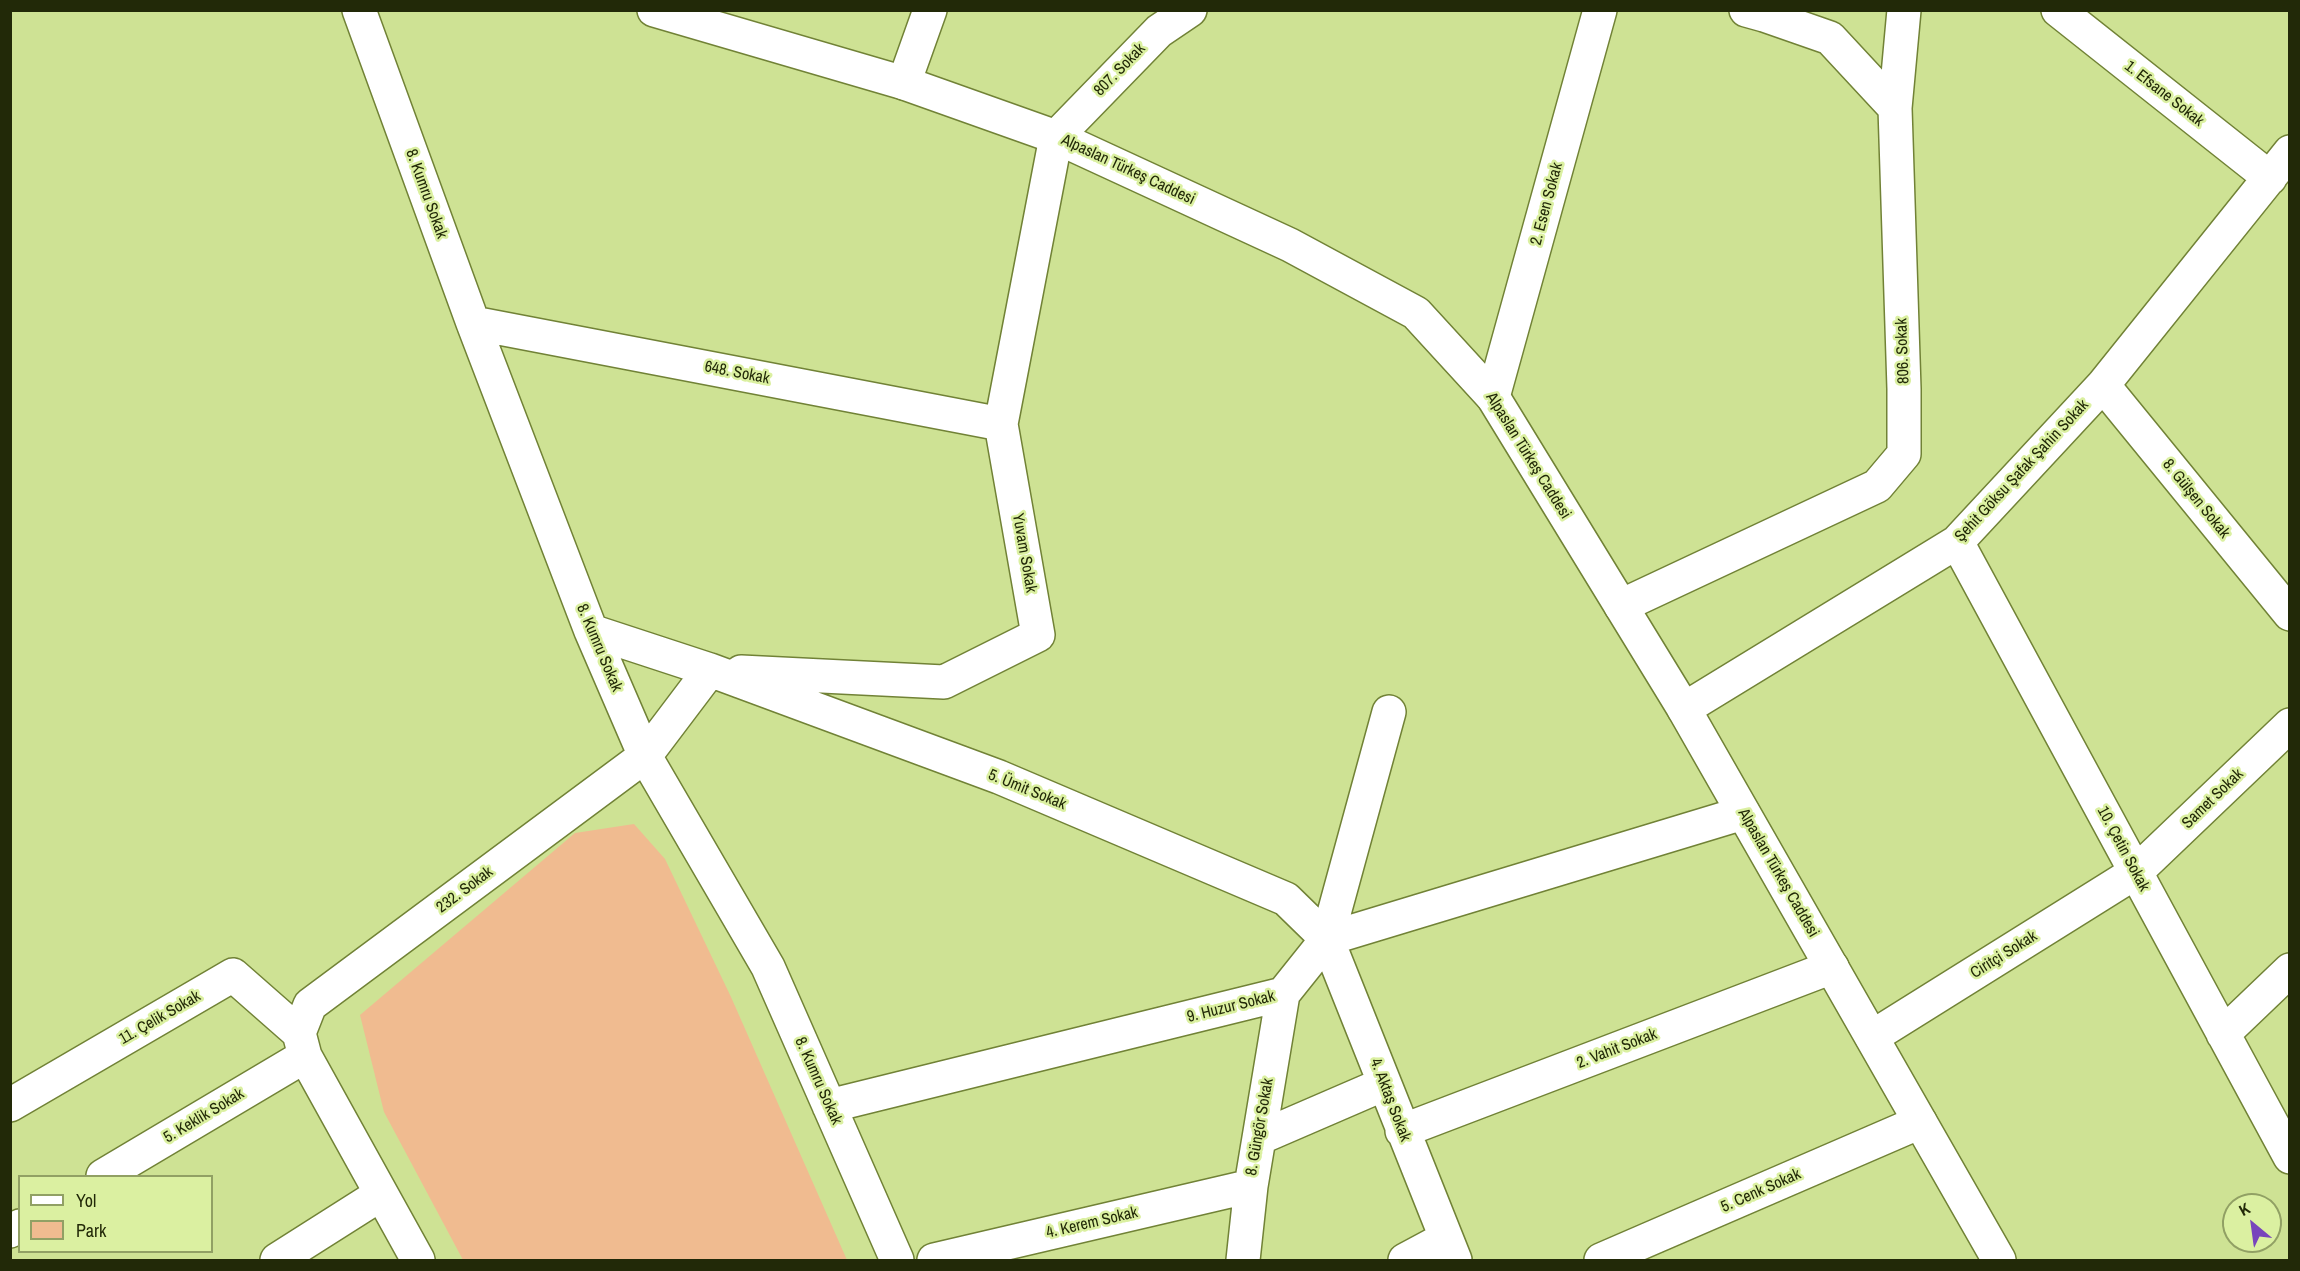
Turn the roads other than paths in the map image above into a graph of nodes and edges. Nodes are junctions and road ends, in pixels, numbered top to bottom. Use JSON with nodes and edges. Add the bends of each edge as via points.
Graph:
{"nodes":[{"id":1,"x":359,"y":10,"type":"edge"},
{"id":2,"x":654,"y":10,"type":"edge"},
{"id":3,"x":930,"y":10,"type":"edge"},
{"id":4,"x":1190,"y":10,"type":"edge"},
{"id":5,"x":1600,"y":10,"type":"edge"},
{"id":6,"x":1746,"y":10,"type":"edge"},
{"id":7,"x":1904,"y":10,"type":"edge"},
{"id":8,"x":2058,"y":10,"type":"edge"},
{"id":9,"x":904,"y":83,"type":"junction"},
{"id":10,"x":1895,"y":108,"type":"junction"},
{"id":11,"x":1056,"y":137,"type":"junction"},
{"id":12,"x":2289,"y":152,"type":"edge"},
{"id":13,"x":2270,"y":178,"type":"junction"},
{"id":14,"x":473,"y":323,"type":"junction"},
{"id":15,"x":2103,"y":385,"type":"junction"},
{"id":16,"x":1493,"y":397,"type":"junction"},
{"id":17,"x":1001,"y":424,"type":"junction"},
{"id":18,"x":1957,"y":542,"type":"junction"},
{"id":19,"x":1621,"y":606,"type":"junction"},
{"id":20,"x":2289,"y":614,"type":"edge"},
{"id":21,"x":591,"y":631,"type":"junction"},
{"id":22,"x":710,"y":670,"type":"junction"},
{"id":23,"x":1684,"y":709,"type":"junction"},
{"id":24,"x":1389,"y":712,"type":"dead end"},
{"id":25,"x":2289,"y":725,"type":"edge"},
{"id":26,"x":645,"y":756,"type":"junction"},
{"id":27,"x":1743,"y":813,"type":"junction"},
{"id":28,"x":2136,"y":872,"type":"junction"},
{"id":29,"x":1327,"y":939,"type":"junction"},
{"id":30,"x":1832,"y":967,"type":"junction"},
{"id":31,"x":2289,"y":970,"type":"edge"},
{"id":32,"x":1283,"y":994,"type":"junction"},
{"id":33,"x":2223,"y":1034,"type":"junction"},
{"id":34,"x":1872,"y":1037,"type":"junction"},
{"id":35,"x":302,"y":1044,"type":"junction"},
{"id":36,"x":1384,"y":1084,"type":"junction"},
{"id":37,"x":10,"y":1106,"type":"edge"},
{"id":38,"x":829,"y":1106,"type":"junction"},
{"id":39,"x":1920,"y":1122,"type":"junction"},
{"id":40,"x":1402,"y":1131,"type":"junction"},
{"id":41,"x":1258,"y":1138,"type":"junction"},
{"id":42,"x":2289,"y":1156,"type":"edge"},
{"id":43,"x":105,"y":1175,"type":"edge"},
{"id":44,"x":1251,"y":1186,"type":"junction"},
{"id":45,"x":381,"y":1194,"type":"junction"},
{"id":46,"x":1451,"y":1249,"type":"edge"},
{"id":47,"x":277,"y":1260,"type":"edge"},
{"id":48,"x":418,"y":1260,"type":"edge"},
{"id":49,"x":897,"y":1260,"type":"edge"},
{"id":50,"x":934,"y":1260,"type":"edge"},
{"id":51,"x":1243,"y":1260,"type":"edge"},
{"id":52,"x":1405,"y":1260,"type":"edge"},
{"id":53,"x":1601,"y":1260,"type":"edge"},
{"id":54,"x":1999,"y":1260,"type":"edge"}],
"edges":[{"from":1,"to":14,"type":"street","name":"8. Kumru Sokak"},
{"from":2,"to":9,"type":"street","name":"Alpaslan Türkeş Caddesi"},
{"from":3,"to":9,"type":"street"},
{"from":4,"to":11,"type":"street","name":"807. Sokak","via":[[1159,31]]},
{"from":5,"to":16,"type":"street","name":"2. Esen Sokak"},
{"from":6,"to":10,"type":"street","via":[[1830,38]]},
{"from":7,"to":10,"type":"street","name":"806. Sokak"},
{"from":8,"to":13,"type":"street","name":"1. Efsane Sokak"},
{"from":9,"to":11,"type":"street","name":"Alpaslan Türkeş Caddesi"},
{"from":10,"to":19,"type":"street","name":"806. Sokak","via":[[1904,454],[1876,486]]},
{"from":11,"to":16,"type":"street","name":"Alpaslan Türkeş Caddesi","via":[[1290,245],[1416,313]]},
{"from":11,"to":17,"type":"street","name":"Yuvam Sokak"},
{"from":12,"to":13,"type":"street","name":"Şehit Göksu Şafak Şahin Sokak"},
{"from":13,"to":15,"type":"street","name":"Şehit Göksu Şafak Şahin Sokak"},
{"from":14,"to":17,"type":"street","name":"648. Sokak"},
{"from":14,"to":21,"type":"street","name":"8. Kumru Sokak"},
{"from":15,"to":18,"type":"street","name":"Şehit Göksu Şafak Şahin Sokak"},
{"from":15,"to":20,"type":"street","name":"8. Gülşen Sokak"},
{"from":16,"to":19,"type":"street","name":"Alpaslan Türkeş Caddesi"},
{"from":17,"to":22,"type":"street","name":"Yuvam Sokak","via":[[1038,635],[944,682]]},
{"from":18,"to":23,"type":"street","name":"Şehit Göksu Şafak Şahin Sokak"},
{"from":18,"to":28,"type":"street","name":"10. Çetin Sokak"},
{"from":19,"to":23,"type":"street","name":"Alpaslan Türkeş Caddesi"},
{"from":21,"to":22,"type":"street"},
{"from":21,"to":26,"type":"street","name":"8. Kumru Sokak"},
{"from":22,"to":26,"type":"street","name":"232. Sokak"},
{"from":22,"to":29,"type":"street","name":"5. Ümit Sokak","via":[[999,777],[1286,898]]},
{"from":23,"to":27,"type":"street","name":"Alpaslan Türkeş Caddesi"},
{"from":24,"to":29,"type":"street"},
{"from":25,"to":28,"type":"street","name":"Samet Sokak"},
{"from":26,"to":35,"type":"street","name":"232. Sokak","via":[[310,1005]]},
{"from":26,"to":38,"type":"street","name":"8. Kumru Sokak","via":[[768,967]]},
{"from":27,"to":29,"type":"street"},
{"from":27,"to":30,"type":"street","name":"Alpaslan Türkeş Caddesi"},
{"from":28,"to":33,"type":"street","name":"10. Çetin Sokak"},
{"from":28,"to":34,"type":"street","name":"Ciritçi Sokak"},
{"from":29,"to":32,"type":"street","name":"9. Huzur Sokak"},
{"from":29,"to":36,"type":"street","name":"4. Aktaş Sokak"},
{"from":30,"to":34,"type":"street","name":"Alpaslan Türkeş Caddesi"},
{"from":30,"to":40,"type":"street","name":"2. Vahit Sokak"},
{"from":31,"to":33,"type":"street"},
{"from":32,"to":38,"type":"street","name":"9. Huzur Sokak"},
{"from":32,"to":41,"type":"street","name":"8. Güngör Sokak"},
{"from":33,"to":42,"type":"street","name":"10. Çetin Sokak"},
{"from":34,"to":39,"type":"street","name":"Alpaslan Türkeş Caddesi"},
{"from":35,"to":37,"type":"street","name":"11. Çelik Sokak","via":[[233,975]]},
{"from":35,"to":43,"type":"street","name":"5. Keklik Sokak"},
{"from":35,"to":45,"type":"street"},
{"from":36,"to":40,"type":"street","name":"4. Aktaş Sokak"},
{"from":36,"to":41,"type":"street"},
{"from":38,"to":49,"type":"street","name":"8. Kumru Sokak"},
{"from":39,"to":53,"type":"street","name":"5. Cenk Sokak"},
{"from":39,"to":54,"type":"street","name":"Alpaslan Türkeş Caddesi"},
{"from":40,"to":46,"type":"street","name":"4. Aktaş Sokak"},
{"from":41,"to":44,"type":"street","name":"8. Güngör Sokak"},
{"from":44,"to":50,"type":"street","name":"4. Kerem Sokak"},
{"from":44,"to":51,"type":"street","name":"8. Güngör Sokak"},
{"from":45,"to":47,"type":"street"},
{"from":45,"to":48,"type":"street"},
{"from":46,"to":52,"type":"street"}]}
